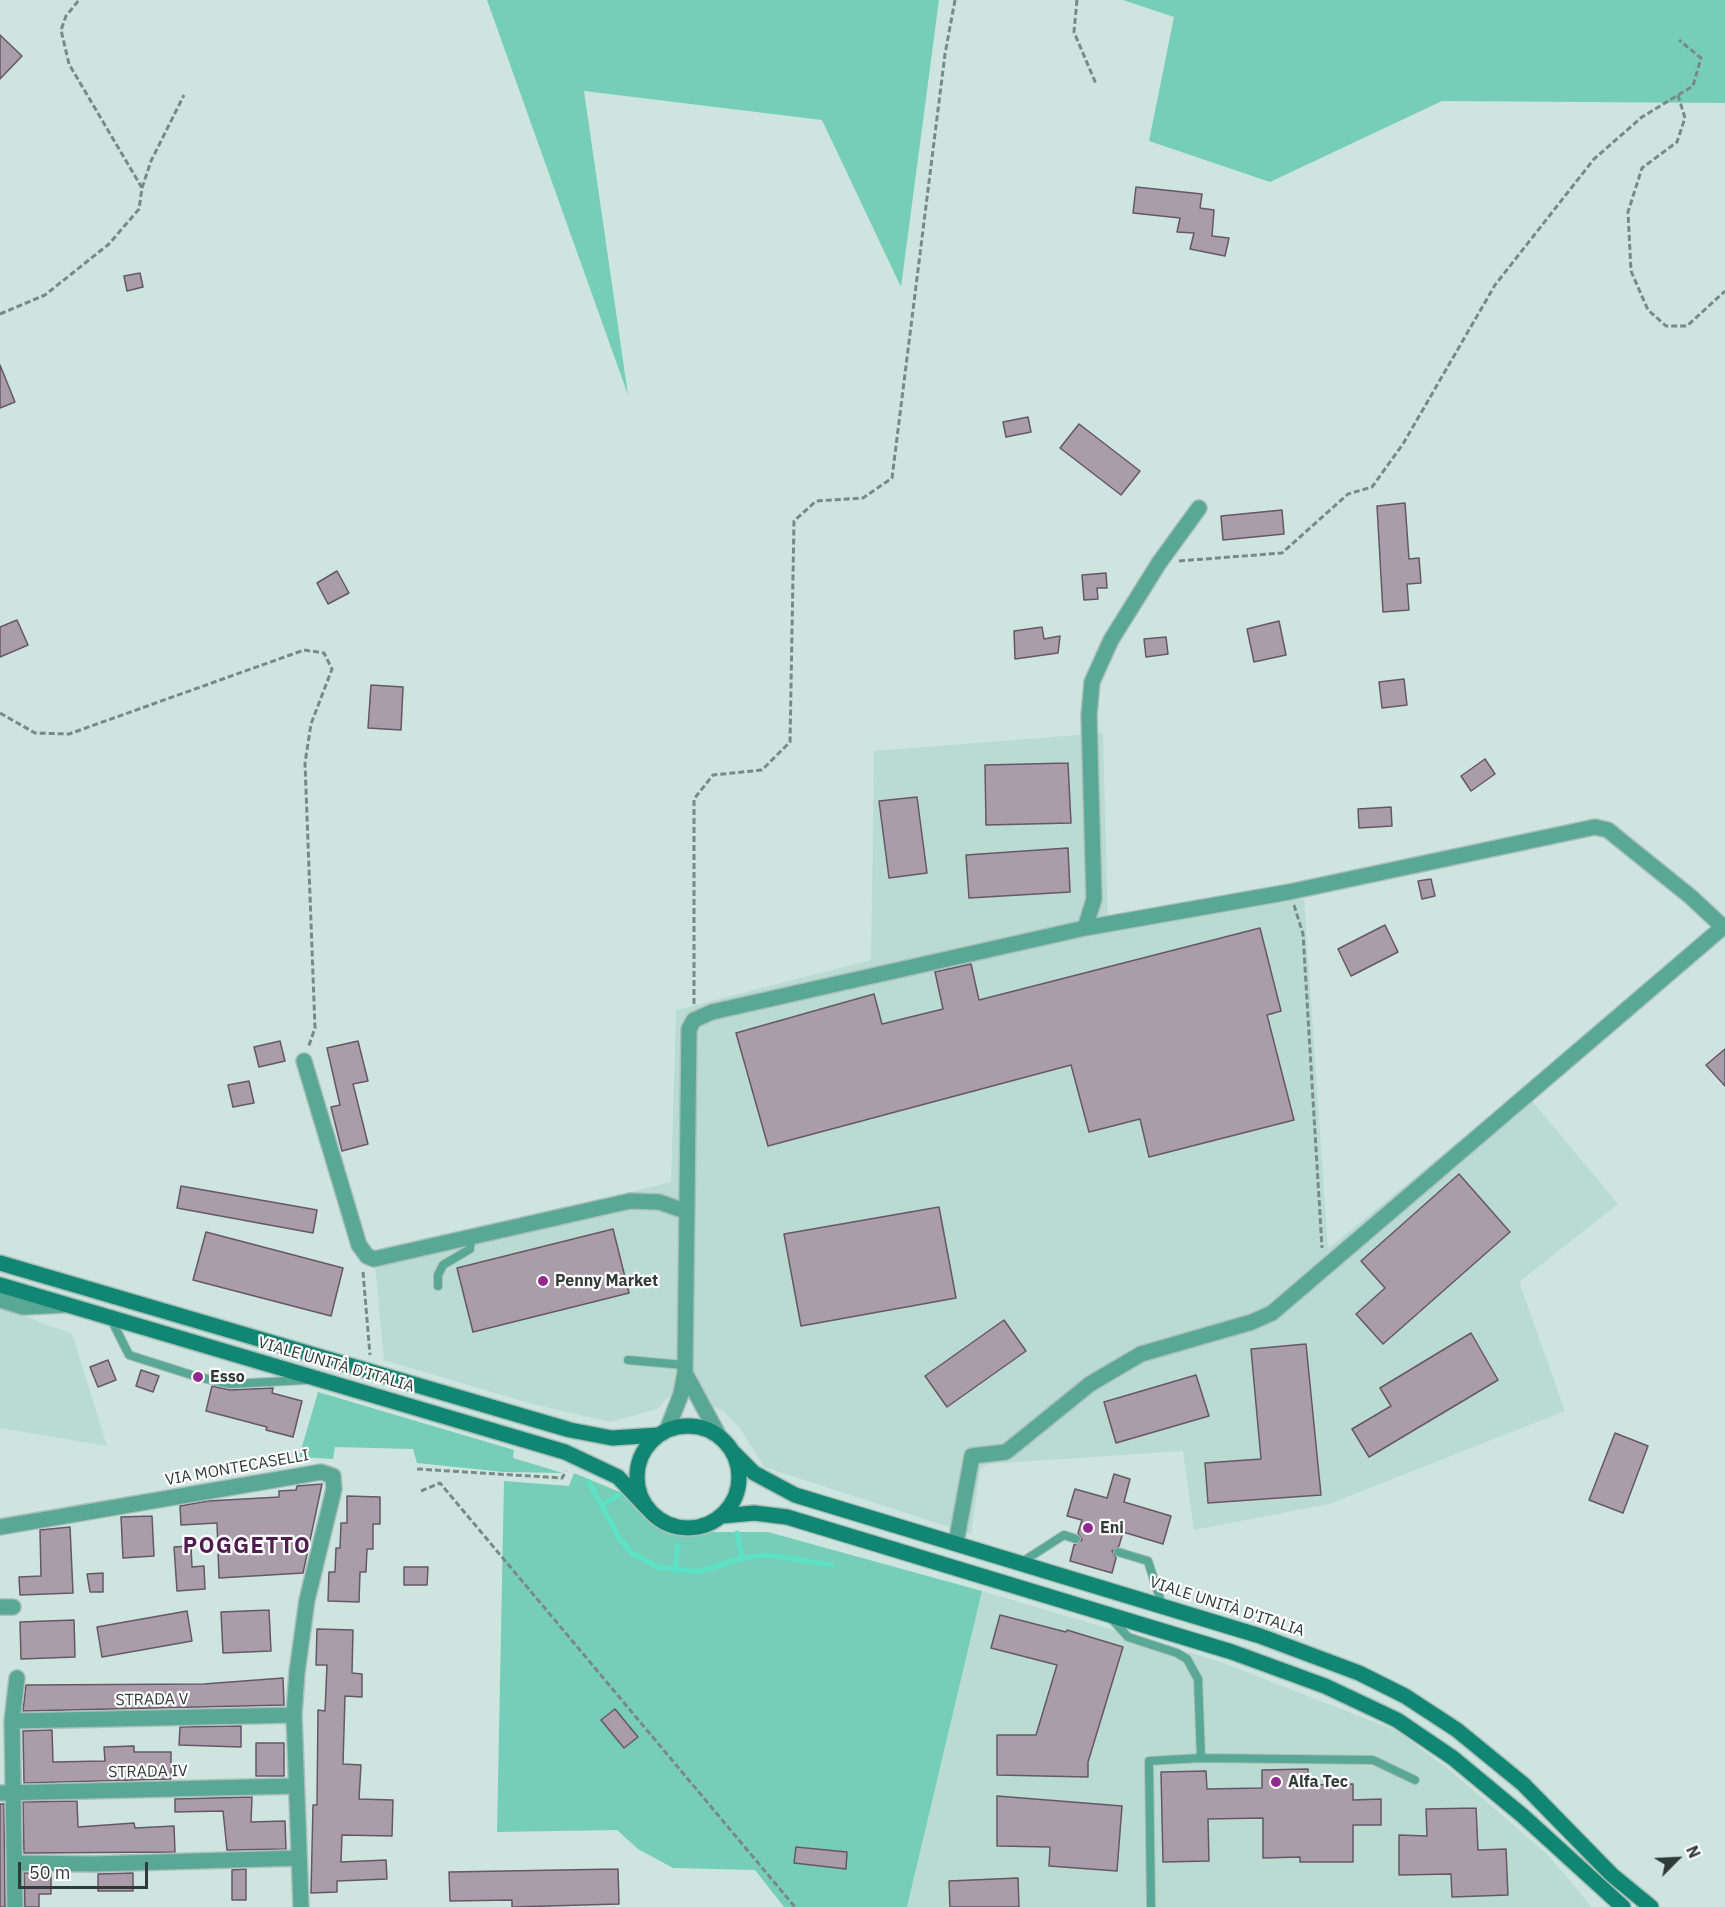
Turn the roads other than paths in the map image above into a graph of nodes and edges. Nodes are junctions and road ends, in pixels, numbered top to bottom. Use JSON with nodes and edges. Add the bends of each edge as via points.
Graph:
{"nodes":[{"id":1,"x":1199,"y":508,"type":"dead end"},
{"id":2,"x":1085,"y":928,"type":"junction"},
{"id":3,"x":303,"y":1061,"type":"road end"},
{"id":4,"x":685,"y":1211,"type":"junction"},
{"id":5,"x":471,"y":1238,"type":"junction"},
{"id":6,"x":0,"y":1263,"type":"edge"},
{"id":7,"x":0,"y":1285,"type":"edge"},
{"id":8,"x":438,"y":1286,"type":"dead end"},
{"id":9,"x":0,"y":1300,"type":"edge"},
{"id":10,"x":67,"y":1305,"type":"junction"},
{"id":11,"x":110,"y":1317,"type":"junction"},
{"id":12,"x":628,"y":1360,"type":"dead end"},
{"id":13,"x":685,"y":1369,"type":"junction"},
{"id":14,"x":321,"y":1380,"type":"junction"},
{"id":15,"x":663,"y":1432,"type":"junction"},
{"id":16,"x":720,"y":1436,"type":"junction"},
{"id":17,"x":732,"y":1451,"type":"junction"},
{"id":18,"x":647,"y":1508,"type":"junction"},
{"id":19,"x":722,"y":1516,"type":"junction"},
{"id":20,"x":0,"y":1527,"type":"edge"},
{"id":21,"x":1076,"y":1539,"type":"dead end"},
{"id":22,"x":956,"y":1542,"type":"junction"},
{"id":23,"x":1118,"y":1552,"type":"dead end"},
{"id":24,"x":1022,"y":1562,"type":"junction"},
{"id":25,"x":1162,"y":1605,"type":"junction"},
{"id":26,"x":1109,"y":1616,"type":"junction"},
{"id":27,"x":17,"y":1677,"type":"dead end"},
{"id":28,"x":294,"y":1715,"type":"junction"},
{"id":29,"x":12,"y":1721,"type":"junction"},
{"id":30,"x":1201,"y":1758,"type":"junction"},
{"id":31,"x":1415,"y":1780,"type":"dead end"},
{"id":32,"x":296,"y":1786,"type":"junction"},
{"id":33,"x":7,"y":1793,"type":"edge"},
{"id":34,"x":299,"y":1858,"type":"junction"},
{"id":35,"x":15,"y":1863,"type":"junction"},
{"id":36,"x":8,"y":1892,"type":"edge"},
{"id":37,"x":1618,"y":1905,"type":"edge"},
{"id":38,"x":15,"y":1907,"type":"edge"},
{"id":39,"x":301,"y":1907,"type":"edge"},
{"id":40,"x":1151,"y":1907,"type":"edge"},
{"id":41,"x":1651,"y":1907,"type":"edge"}],
"edges":[{"from":1,"to":2,"type":"street","via":[[1111,640],[1092,682],[1089,715],[1094,899]]},
{"from":2,"to":4,"type":"street","via":[[712,1012],[694,1020],[687,1037]]},
{"from":2,"to":22,"type":"street","via":[[1289,892],[1595,827],[1608,830],[1723,927],[1272,1313],[1141,1354],[1090,1384],[1006,1452],[972,1456]]},
{"from":3,"to":5,"type":"street","via":[[358,1245],[367,1256],[382,1259]]},
{"from":4,"to":5,"type":"street","via":[[659,1202],[630,1201]]},
{"from":4,"to":13,"type":"street"},
{"from":5,"to":8,"type":"lane","via":[[470,1249],[443,1264]]},
{"from":6,"to":15,"type":"main road","name":"VIALE UNITÀ D'ITALIA","via":[[570,1430],[612,1438]]},
{"from":7,"to":10,"type":"main road","name":"VIALE UNITÀ D'ITALIA"},
{"from":9,"to":10,"type":"street","via":[[23,1307]]},
{"from":10,"to":11,"type":"main road","name":"VIALE UNITÀ D'ITALIA"},
{"from":11,"to":14,"type":"main road","name":"VIALE UNITÀ D'ITALIA"},
{"from":11,"to":14,"type":"lane","via":[[129,1355],[198,1377],[230,1384]]},
{"from":12,"to":13,"type":"lane"},
{"from":13,"to":15,"type":"street","via":[[681,1394]]},
{"from":13,"to":16,"type":"street"},
{"from":14,"to":18,"type":"main road","name":"VIALE UNITÀ D'ITALIA","via":[[565,1452],[618,1478]]},
{"from":15,"to":16,"type":"main road","name":"VIALE UNITÀ D'ITALIA","via":[[694,1426]]},
{"from":15,"to":18,"type":"main road","via":[[647,1446],[640,1461],[639,1493]]},
{"from":16,"to":17,"type":"main road","name":"VIALE UNITÀ D'ITALIA"},
{"from":17,"to":19,"type":"main road","name":"VIALE UNITÀ D'ITALIA","via":[[739,1468],[739,1485]]},
{"from":17,"to":22,"type":"main road","name":"VIALE UNITÀ D'ITALIA","via":[[754,1473],[779,1489]]},
{"from":18,"to":19,"type":"main road","name":"VIALE UNITÀ D'ITALIA","via":[[674,1526],[691,1528]]},
{"from":19,"to":26,"type":"main road","name":"VIALE UNITÀ D'ITALIA","via":[[754,1513],[787,1517]]},
{"from":20,"to":28,"type":"street","name":"VIA MONTECASELLI","via":[[190,1493],[328,1473],[333,1476],[334,1490],[307,1600]]},
{"from":21,"to":24,"type":"lane","via":[[1064,1535]]},
{"from":22,"to":24,"type":"main road","name":"VIALE UNITÀ D'ITALIA"},
{"from":23,"to":25,"type":"lane","via":[[1148,1561]]},
{"from":24,"to":25,"type":"main road","name":"VIALE UNITÀ D'ITALIA"},
{"from":25,"to":41,"type":"main road","name":"VIALE UNITÀ D'ITALIA","via":[[1359,1673],[1431,1712],[1524,1784],[1612,1875]]},
{"from":26,"to":30,"type":"lane","via":[[1128,1637],[1187,1659],[1198,1679]]},
{"from":26,"to":37,"type":"main road","name":"VIALE UNITÀ D'ITALIA","via":[[1285,1670],[1397,1720],[1492,1789]]},
{"from":27,"to":29,"type":"street"},
{"from":28,"to":29,"type":"street","name":"STRADA V"},
{"from":28,"to":32,"type":"street","name":"VIA MONTECASELLI"},
{"from":29,"to":33,"type":"street"},
{"from":30,"to":31,"type":"lane","via":[[1373,1760]]},
{"from":30,"to":40,"type":"lane","via":[[1149,1761]]},
{"from":32,"to":33,"type":"street","name":"STRADA IV"},
{"from":32,"to":34,"type":"street","name":"VIA MONTECASELLI"},
{"from":33,"to":35,"type":"street"},
{"from":34,"to":35,"type":"street"},
{"from":34,"to":39,"type":"street","name":"VIA MONTECASELLI"},
{"from":35,"to":36,"type":"street"},
{"from":36,"to":38,"type":"street"}]}
